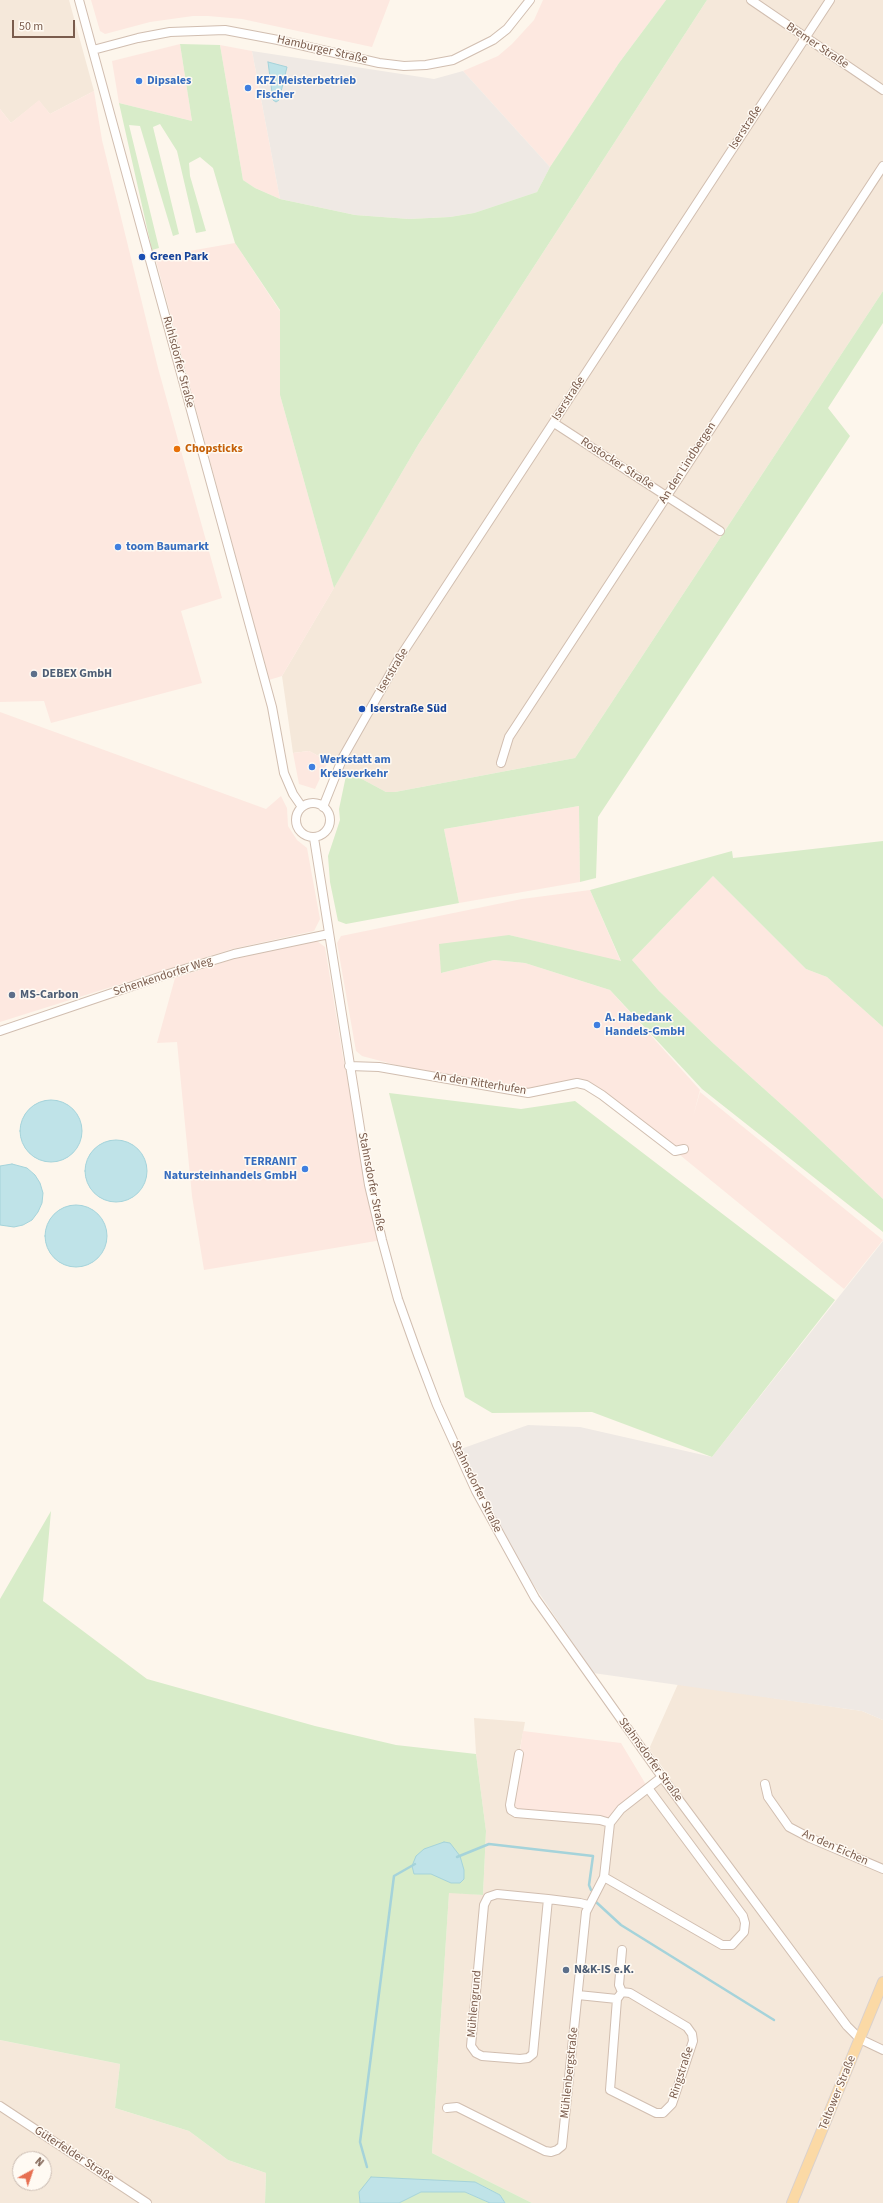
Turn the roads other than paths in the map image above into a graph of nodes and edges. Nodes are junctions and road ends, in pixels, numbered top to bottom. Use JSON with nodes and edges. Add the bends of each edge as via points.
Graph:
{"nodes":[{"id":1,"x":79,"y":0,"type":"edge"},
{"id":2,"x":530,"y":0,"type":"edge"},
{"id":3,"x":751,"y":0,"type":"edge"},
{"id":4,"x":830,"y":0,"type":"edge"},
{"id":5,"x":805,"y":38,"type":"junction"},
{"id":6,"x":93,"y":50,"type":"junction"},
{"id":7,"x":883,"y":90,"type":"edge"},
{"id":8,"x":883,"y":166,"type":"edge"},
{"id":9,"x":554,"y":423,"type":"junction"},
{"id":10,"x":666,"y":496,"type":"junction"},
{"id":11,"x":720,"y":531,"type":"dead end"},
{"id":12,"x":501,"y":763,"type":"dead end"},
{"id":13,"x":302,"y":807,"type":"junction"},
{"id":14,"x":323,"y":807,"type":"junction"},
{"id":15,"x":314,"y":838,"type":"junction"},
{"id":16,"x":329,"y":934,"type":"junction"},
{"id":17,"x":0,"y":1031,"type":"edge"},
{"id":18,"x":350,"y":1066,"type":"junction"},
{"id":19,"x":684,"y":1149,"type":"dead end"},
{"id":20,"x":519,"y":1754,"type":"dead end"},
{"id":21,"x":662,"y":1778,"type":"junction"},
{"id":22,"x":765,"y":1784,"type":"dead end"},
{"id":23,"x":648,"y":1788,"type":"junction"},
{"id":24,"x":610,"y":1823,"type":"junction"},
{"id":25,"x":883,"y":1869,"type":"edge"},
{"id":26,"x":604,"y":1876,"type":"junction"},
{"id":27,"x":548,"y":1899,"type":"junction"},
{"id":28,"x":588,"y":1905,"type":"junction"},
{"id":29,"x":622,"y":1950,"type":"dead end"},
{"id":30,"x":883,"y":1982,"type":"edge"},
{"id":31,"x":578,"y":1995,"type":"junction"},
{"id":32,"x":619,"y":1995,"type":"junction"},
{"id":33,"x":860,"y":2040,"type":"junction"},
{"id":34,"x":883,"y":2050,"type":"edge"},
{"id":35,"x":0,"y":2106,"type":"edge"},
{"id":36,"x":447,"y":2108,"type":"dead end"},
{"id":37,"x":147,"y":2203,"type":"edge"},
{"id":38,"x":792,"y":2203,"type":"edge"}],
"edges":[{"from":1,"to":6,"type":"street","name":"Ruhlsdorfer Straße"},
{"from":2,"to":6,"type":"street","name":"Hamburger Straße","via":[[507,29],[493,40],[453,60],[426,65],[379,63],[225,30],[170,32]]},
{"from":3,"to":5,"type":"street","name":"Bremer Straße"},
{"from":4,"to":5,"type":"street","name":"Iserstraße"},
{"from":5,"to":7,"type":"street","name":"Bremer Straße"},
{"from":5,"to":9,"type":"street","name":"Iserstraße"},
{"from":6,"to":13,"type":"street","name":"Ruhlsdorfer Straße","via":[[275,725],[284,773]]},
{"from":8,"to":10,"type":"street","name":"An den Lindbergen"},
{"from":9,"to":10,"type":"street","name":"Rostocker Straße"},
{"from":9,"to":14,"type":"street","name":"Iserstraße","via":[[398,660],[343,757]]},
{"from":10,"to":11,"type":"street","name":"Rostocker Straße"},
{"from":10,"to":12,"type":"street","name":"An den Lindbergen","via":[[509,737]]},
{"from":13,"to":14,"type":"street","via":[[312,803]]},
{"from":13,"to":15,"type":"street","via":[[296,819],[298,829],[304,836]]},
{"from":14,"to":15,"type":"street","via":[[329,815],[329,825],[324,834]]},
{"from":15,"to":16,"type":"street","name":"Stahnsdorfer Straße"},
{"from":16,"to":17,"type":"street","name":"Schenkendorfer Weg","via":[[234,954]]},
{"from":16,"to":18,"type":"street","name":"Stahnsdorfer Straße"},
{"from":18,"to":19,"type":"street","name":"An den Ritterhufen","via":[[379,1067],[528,1093],[578,1083],[602,1094],[674,1151]]},
{"from":18,"to":21,"type":"street","name":"Stahnsdorfer Straße","via":[[369,1185],[382,1240],[398,1299],[437,1405],[476,1491],[535,1598]]},
{"from":20,"to":24,"type":"street","via":[[511,1810],[516,1813]]},
{"from":21,"to":23,"type":"street"},
{"from":21,"to":33,"type":"street","name":"Stahnsdorfer Straße"},
{"from":22,"to":25,"type":"street","name":"An den Eichen","via":[[768,1797],[789,1827]]},
{"from":23,"to":24,"type":"street","via":[[621,1809]]},
{"from":23,"to":26,"type":"street","via":[[743,1916],[744,1932],[732,1945],[722,1945]]},
{"from":24,"to":26,"type":"street","name":"Mühlenbergstraße"},
{"from":26,"to":28,"type":"street","name":"Mühlenbergstraße"},
{"from":27,"to":27,"type":"street","name":"Mühlengrund","via":[[497,1894],[488,1897],[484,1905],[471,2046],[482,2056],[520,2059],[534,2054]]},
{"from":27,"to":28,"type":"street","name":"Mühlengrund"},
{"from":28,"to":31,"type":"street","name":"Mühlenbergstraße"},
{"from":29,"to":32,"type":"street","name":"Ringstraße"},
{"from":30,"to":33,"type":"main road","name":"Teltower Straße"},
{"from":31,"to":32,"type":"street","name":"Ringstraße"},
{"from":31,"to":36,"type":"street","name":"Mühlenbergstraße","via":[[563,2141],[557,2150],[545,2151],[456,2107]]},
{"from":32,"to":32,"type":"street","name":"Ringstraße","via":[[630,1993],[687,2027],[692,2034],[693,2041],[674,2098],[669,2110],[663,2113],[656,2113],[610,2090]]},
{"from":33,"to":34,"type":"street"},
{"from":33,"to":38,"type":"main road","name":"Teltower Straße"},
{"from":35,"to":37,"type":"street","name":"Güterfelder Straße"}]}
